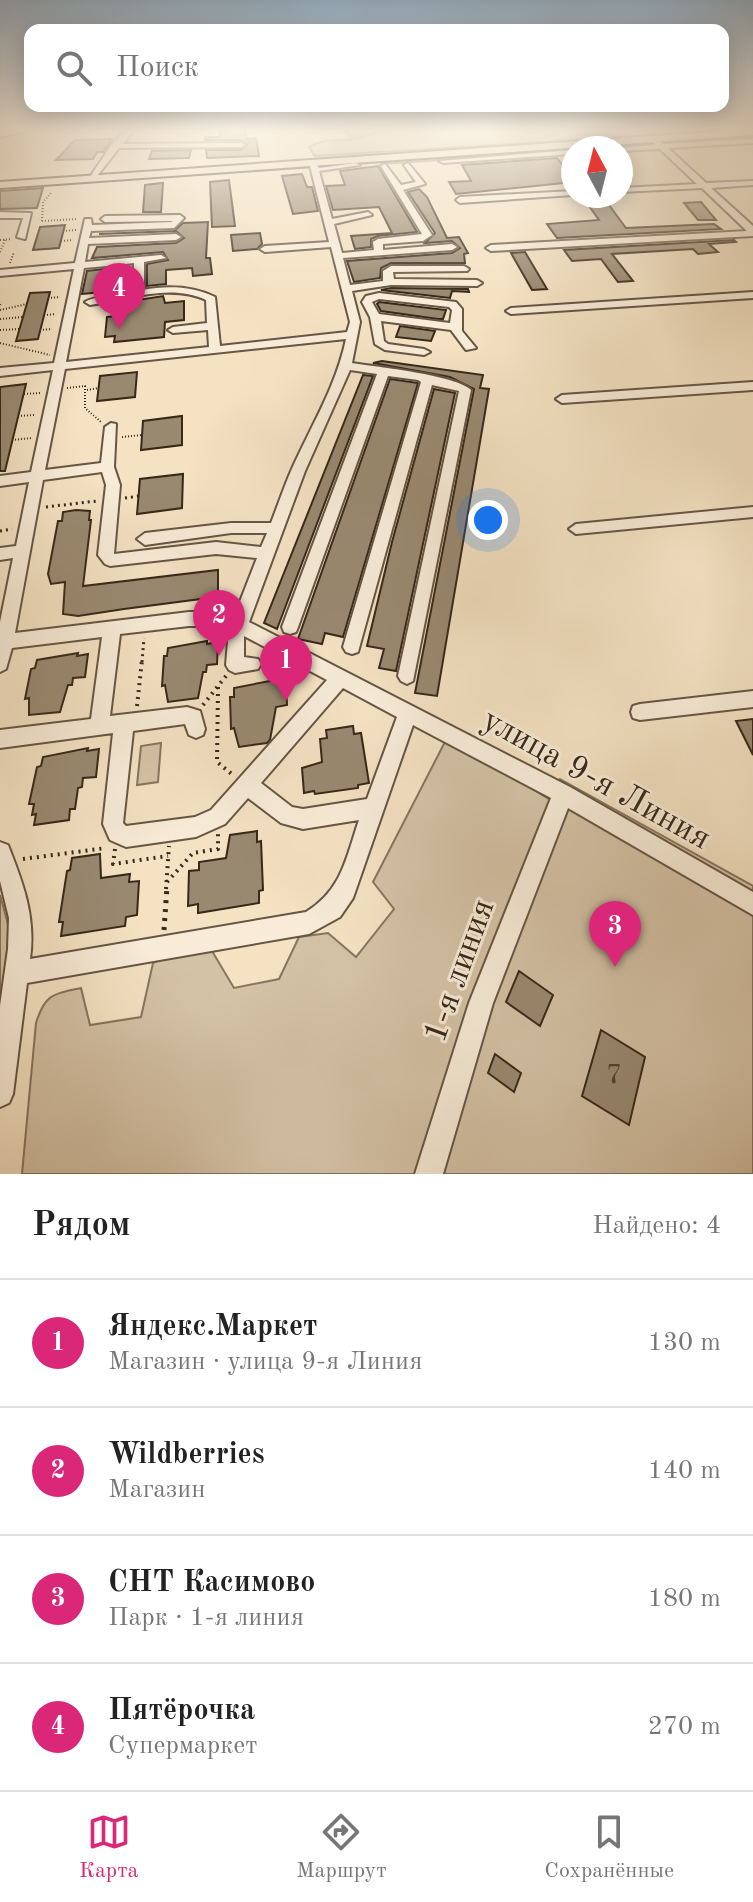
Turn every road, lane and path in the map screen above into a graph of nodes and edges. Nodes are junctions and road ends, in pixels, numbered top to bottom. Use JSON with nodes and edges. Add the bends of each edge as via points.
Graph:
{"nodes":[{"id":1,"x":320,"y":184,"type":"edge"},
{"id":2,"x":396,"y":184,"type":"edge"},
{"id":3,"x":421,"y":184,"type":"edge"},
{"id":4,"x":733,"y":184,"type":"edge"},
{"id":5,"x":702,"y":185,"type":"junction"},
{"id":6,"x":398,"y":188,"type":"junction"},
{"id":7,"x":633,"y":189,"type":"edge"},
{"id":8,"x":55,"y":191,"type":"dead end"},
{"id":9,"x":561,"y":194,"type":"edge"},
{"id":10,"x":460,"y":200,"type":"dead end"},
{"id":11,"x":0,"y":215,"type":"edge"},
{"id":12,"x":368,"y":215,"type":"dead end"},
{"id":13,"x":105,"y":219,"type":"dead end"},
{"id":14,"x":329,"y":222,"type":"junction"},
{"id":15,"x":63,"y":231,"type":"dead end"},
{"id":16,"x":83,"y":232,"type":"junction"},
{"id":17,"x":753,"y":232,"type":"edge"},
{"id":18,"x":22,"y":237,"type":"dead end"},
{"id":19,"x":176,"y":237,"type":"dead end"},
{"id":20,"x":5,"y":240,"type":"dead end"},
{"id":21,"x":61,"y":241,"type":"dead end"},
{"id":22,"x":452,"y":247,"type":"dead end"},
{"id":23,"x":491,"y":248,"type":"dead end"},
{"id":24,"x":174,"y":249,"type":"dead end"},
{"id":25,"x":265,"y":249,"type":"dead end"},
{"id":26,"x":336,"y":250,"type":"junction"},
{"id":27,"x":0,"y":252,"type":"edge"},
{"id":28,"x":379,"y":254,"type":"junction"},
{"id":29,"x":161,"y":258,"type":"dead end"},
{"id":30,"x":139,"y":260,"type":"junction"},
{"id":31,"x":112,"y":263,"type":"junction"},
{"id":32,"x":98,"y":264,"type":"junction"},
{"id":33,"x":79,"y":266,"type":"junction"},
{"id":34,"x":464,"y":269,"type":"dead end"},
{"id":35,"x":0,"y":273,"type":"edge"},
{"id":36,"x":366,"y":274,"type":"dead end"},
{"id":37,"x":389,"y":282,"type":"junction"},
{"id":38,"x":477,"y":283,"type":"dead end"},
{"id":39,"x":139,"y":287,"type":"dead end"},
{"id":40,"x":370,"y":287,"type":"junction"},
{"id":41,"x":347,"y":288,"type":"junction"},
{"id":42,"x":111,"y":290,"type":"dead end"},
{"id":43,"x":753,"y":295,"type":"edge"},
{"id":44,"x":66,"y":297,"type":"dead end"},
{"id":45,"x":48,"y":298,"type":"dead end"},
{"id":46,"x":90,"y":302,"type":"dead end"},
{"id":47,"x":367,"y":302,"type":"junction"},
{"id":48,"x":27,"y":304,"type":"dead end"},
{"id":49,"x":351,"y":304,"type":"junction"},
{"id":50,"x":0,"y":310,"type":"edge"},
{"id":51,"x":511,"y":311,"type":"dead end"},
{"id":52,"x":62,"y":314,"type":"dead end"},
{"id":53,"x":44,"y":315,"type":"dead end"},
{"id":54,"x":23,"y":317,"type":"dead end"},
{"id":55,"x":375,"y":317,"type":"junction"},
{"id":56,"x":0,"y":319,"type":"edge"},
{"id":57,"x":213,"y":326,"type":"junction"},
{"id":58,"x":454,"y":327,"type":"junction"},
{"id":59,"x":20,"y":329,"type":"dead end"},
{"id":60,"x":59,"y":329,"type":"dead end"},
{"id":61,"x":0,"y":330,"type":"edge"},
{"id":62,"x":40,"y":330,"type":"dead end"},
{"id":63,"x":173,"y":330,"type":"dead end"},
{"id":64,"x":353,"y":335,"type":"junction"},
{"id":65,"x":0,"y":343,"type":"edge"},
{"id":66,"x":470,"y":348,"type":"dead end"},
{"id":67,"x":44,"y":349,"type":"dead end"},
{"id":68,"x":33,"y":350,"type":"junction"},
{"id":69,"x":215,"y":350,"type":"junction"},
{"id":70,"x":424,"y":352,"type":"dead end"},
{"id":71,"x":57,"y":361,"type":"junction"},
{"id":72,"x":346,"y":366,"type":"junction"},
{"id":73,"x":0,"y":372,"type":"edge"},
{"id":74,"x":383,"y":373,"type":"junction"},
{"id":75,"x":427,"y":381,"type":"junction"},
{"id":76,"x":753,"y":386,"type":"edge"},
{"id":77,"x":78,"y":387,"type":"dead end"},
{"id":78,"x":99,"y":388,"type":"dead end"},
{"id":79,"x":85,"y":390,"type":"junction"},
{"id":80,"x":46,"y":392,"type":"dead end"},
{"id":81,"x":24,"y":394,"type":"dead end"},
{"id":82,"x":562,"y":399,"type":"dead end"},
{"id":83,"x":42,"y":414,"type":"dead end"},
{"id":84,"x":18,"y":416,"type":"dead end"},
{"id":85,"x":110,"y":433,"type":"junction"},
{"id":86,"x":142,"y":435,"type":"dead end"},
{"id":87,"x":37,"y":437,"type":"dead end"},
{"id":88,"x":12,"y":440,"type":"dead end"},
{"id":89,"x":107,"y":467,"type":"junction"},
{"id":90,"x":38,"y":476,"type":"junction"},
{"id":91,"x":0,"y":481,"type":"edge"},
{"id":92,"x":112,"y":499,"type":"junction"},
{"id":93,"x":46,"y":507,"type":"dead end"},
{"id":94,"x":753,"y":512,"type":"edge"},
{"id":95,"x":276,"y":528,"type":"junction"},
{"id":96,"x":18,"y":529,"type":"dead end"},
{"id":97,"x":576,"y":529,"type":"dead end"},
{"id":98,"x":0,"y":531,"type":"edge"},
{"id":99,"x":145,"y":539,"type":"dead end"},
{"id":100,"x":23,"y":551,"type":"junction"},
{"id":101,"x":267,"y":553,"type":"junction"},
{"id":102,"x":0,"y":554,"type":"edge"},
{"id":103,"x":241,"y":626,"type":"junction"},
{"id":104,"x":290,"y":627,"type":"dead end"},
{"id":105,"x":112,"y":628,"type":"junction"},
{"id":106,"x":145,"y":632,"type":"dead end"},
{"id":107,"x":2,"y":642,"type":"edge"},
{"id":108,"x":352,"y":647,"type":"dead end"},
{"id":109,"x":0,"y":664,"type":"edge"},
{"id":110,"x":244,"y":665,"type":"joint"},
{"id":111,"x":407,"y":676,"type":"dead end"},
{"id":112,"x":340,"y":678,"type":"junction"},
{"id":113,"x":218,"y":687,"type":"junction"},
{"id":114,"x":753,"y":699,"type":"edge"},
{"id":115,"x":640,"y":712,"type":"dead end"},
{"id":116,"x":407,"y":715,"type":"junction"},
{"id":117,"x":130,"y":722,"type":"junction"},
{"id":118,"x":195,"y":723,"type":"joint"},
{"id":119,"x":99,"y":726,"type":"junction"},
{"id":120,"x":0,"y":739,"type":"edge"},
{"id":121,"x":247,"y":785,"type":"junction"},
{"id":122,"x":563,"y":794,"type":"junction"},
{"id":123,"x":374,"y":808,"type":"junction"},
{"id":124,"x":218,"y":817,"type":"junction"},
{"id":125,"x":170,"y":830,"type":"junction"},
{"id":126,"x":168,"y":856,"type":"junction"},
{"id":127,"x":5,"y":857,"type":"edge"},
{"id":128,"x":167,"y":882,"type":"junction"},
{"id":129,"x":753,"y":904,"type":"edge"},
{"id":130,"x":163,"y":948,"type":"junction"},
{"id":131,"x":16,"y":973,"type":"junction"},
{"id":132,"x":0,"y":1094,"type":"edge"},
{"id":133,"x":429,"y":1174,"type":"edge"}],
"edges":[{"from":1,"to":14,"type":"street"},
{"from":2,"to":6,"type":"street"},
{"from":3,"to":6,"type":"street"},
{"from":4,"to":5,"type":"street"},
{"from":5,"to":7,"type":"street"},
{"from":5,"to":17,"type":"street"},
{"from":6,"to":28,"type":"street","via":[[427,235],[378,242]]},
{"from":8,"to":16,"type":"path","via":[[40,209],[42,221]]},
{"from":9,"to":10,"type":"street"},
{"from":11,"to":18,"type":"street","via":[[28,215]]},
{"from":12,"to":14,"type":"street"},
{"from":13,"to":16,"type":"street","via":[[180,218],[174,225]]},
{"from":14,"to":26,"type":"street"},
{"from":15,"to":16,"type":"path"},
{"from":16,"to":19,"type":"street"},
{"from":16,"to":21,"type":"path"},
{"from":16,"to":33,"type":"street"},
{"from":17,"to":23,"type":"street"},
{"from":20,"to":27,"type":"path"},
{"from":22,"to":28,"type":"street"},
{"from":24,"to":32,"type":"street","via":[[108,253]]},
{"from":25,"to":26,"type":"street"},
{"from":26,"to":28,"type":"street"},
{"from":26,"to":41,"type":"street"},
{"from":29,"to":30,"type":"street"},
{"from":30,"to":31,"type":"street"},
{"from":30,"to":39,"type":"street"},
{"from":31,"to":32,"type":"street"},
{"from":31,"to":42,"type":"street"},
{"from":32,"to":33,"type":"street"},
{"from":33,"to":35,"type":"street"},
{"from":33,"to":71,"type":"street"},
{"from":34,"to":37,"type":"street","via":[[391,269]]},
{"from":36,"to":40,"type":"street"},
{"from":37,"to":38,"type":"street"},
{"from":37,"to":40,"type":"street"},
{"from":40,"to":41,"type":"street"},
{"from":41,"to":49,"type":"street"},
{"from":43,"to":51,"type":"street"},
{"from":44,"to":45,"type":"path"},
{"from":46,"to":57,"type":"street","via":[[176,290],[206,295]]},
{"from":47,"to":49,"type":"street"},
{"from":47,"to":55,"type":"street"},
{"from":47,"to":58,"type":"street","via":[[379,296],[452,304],[457,309]]},
{"from":48,"to":50,"type":"path"},
{"from":49,"to":64,"type":"street"},
{"from":52,"to":53,"type":"path"},
{"from":54,"to":56,"type":"path"},
{"from":55,"to":58,"type":"street"},
{"from":55,"to":70,"type":"street","via":[[379,342],[385,347]]},
{"from":57,"to":63,"type":"street"},
{"from":57,"to":69,"type":"street"},
{"from":58,"to":66,"type":"street"},
{"from":59,"to":61,"type":"path"},
{"from":60,"to":62,"type":"path"},
{"from":64,"to":69,"type":"street"},
{"from":64,"to":72,"type":"street"},
{"from":65,"to":68,"type":"path"},
{"from":67,"to":68,"type":"path"},
{"from":68,"to":71,"type":"path"},
{"from":69,"to":71,"type":"street"},
{"from":71,"to":73,"type":"street"},
{"from":71,"to":90,"type":"street"},
{"from":72,"to":74,"type":"street"},
{"from":72,"to":95,"type":"street"},
{"from":74,"to":75,"type":"street"},
{"from":74,"to":104,"type":"street"},
{"from":75,"to":108,"type":"street"},
{"from":75,"to":111,"type":"street","via":[[465,390]]},
{"from":76,"to":82,"type":"street"},
{"from":77,"to":79,"type":"path"},
{"from":78,"to":79,"type":"path"},
{"from":79,"to":85,"type":"path","via":[[82,406]]},
{"from":80,"to":81,"type":"path"},
{"from":83,"to":84,"type":"path"},
{"from":85,"to":86,"type":"path"},
{"from":85,"to":89,"type":"street"},
{"from":87,"to":88,"type":"path"},
{"from":89,"to":90,"type":"street"},
{"from":89,"to":92,"type":"street"},
{"from":90,"to":91,"type":"street"},
{"from":90,"to":100,"type":"street"},
{"from":92,"to":93,"type":"path"},
{"from":92,"to":101,"type":"street","via":[[106,555],[110,560],[216,548]]},
{"from":94,"to":97,"type":"street"},
{"from":95,"to":99,"type":"street"},
{"from":95,"to":101,"type":"street"},
{"from":96,"to":98,"type":"path"},
{"from":100,"to":102,"type":"street"},
{"from":100,"to":107,"type":"street"},
{"from":101,"to":103,"type":"street"},
{"from":103,"to":105,"type":"street","name":"улица 9-я Линия","via":[[189,619]]},
{"from":103,"to":110,"type":"street","via":[[233,641]]},
{"from":103,"to":112,"type":"street","name":"улица 9-я Линия"},
{"from":105,"to":107,"type":"street","name":"улица 9-я Линия"},
{"from":105,"to":119,"type":"street"},
{"from":106,"to":117,"type":"path"},
{"from":107,"to":109,"type":"street"},
{"from":110,"to":113,"type":"path"},
{"from":112,"to":116,"type":"street","name":"улица 9-я Линия"},
{"from":112,"to":121,"type":"street"},
{"from":113,"to":118,"type":"path"},
{"from":113,"to":121,"type":"path","via":[[217,762]]},
{"from":114,"to":115,"type":"street"},
{"from":116,"to":122,"type":"street","name":"улица 9-я Линия"},
{"from":116,"to":123,"type":"street"},
{"from":117,"to":118,"type":"street"},
{"from":117,"to":119,"type":"street"},
{"from":117,"to":125,"type":"street","via":[[113,824],[126,837]]},
{"from":119,"to":120,"type":"street"},
{"from":121,"to":123,"type":"street","via":[[288,816],[303,819]]},
{"from":121,"to":124,"type":"street"},
{"from":122,"to":129,"type":"street","name":"улица 9-я Линия"},
{"from":122,"to":133,"type":"street","name":"1-я линия","via":[[481,1003]]},
{"from":123,"to":130,"type":"street","via":[[345,890],[332,909],[309,923]]},
{"from":124,"to":125,"type":"street"},
{"from":124,"to":128,"type":"path","via":[[218,849],[193,853]]},
{"from":125,"to":126,"type":"path"},
{"from":126,"to":127,"type":"path","via":[[113,864],[115,846]]},
{"from":126,"to":128,"type":"path"},
{"from":127,"to":131,"type":"street","via":[[20,918]]},
{"from":128,"to":130,"type":"path"},
{"from":130,"to":131,"type":"street"},
{"from":131,"to":132,"type":"street"}]}
